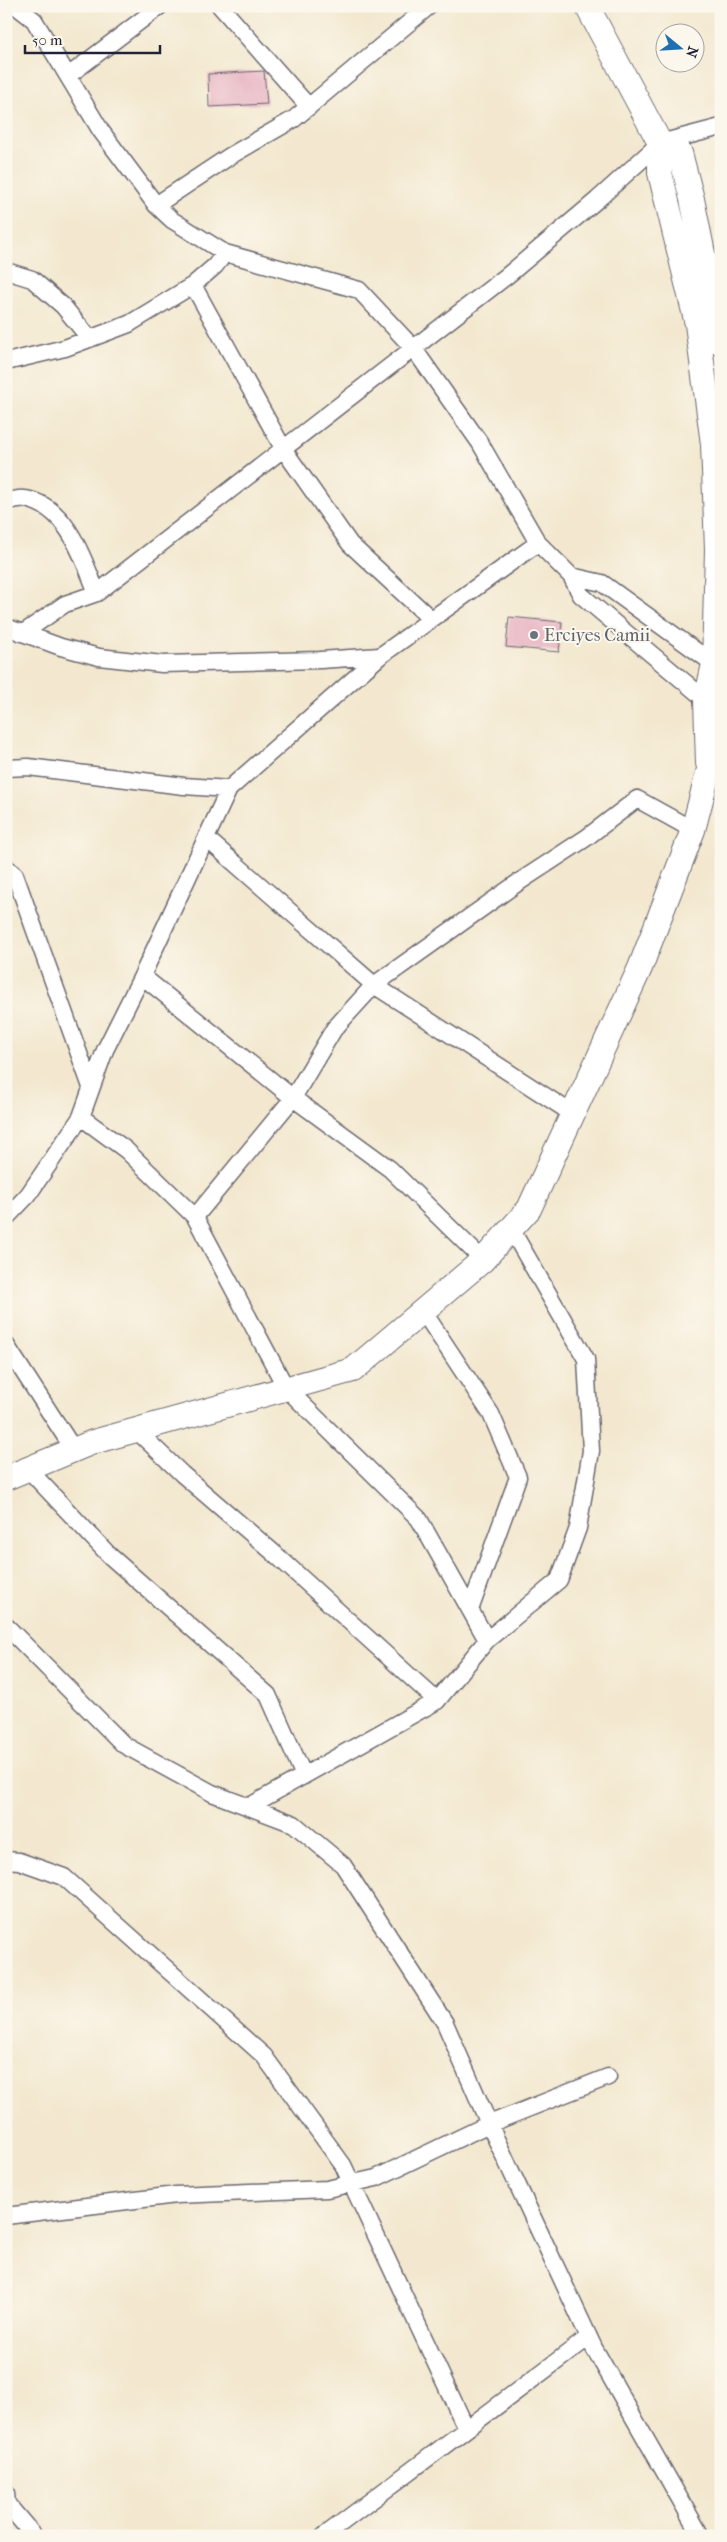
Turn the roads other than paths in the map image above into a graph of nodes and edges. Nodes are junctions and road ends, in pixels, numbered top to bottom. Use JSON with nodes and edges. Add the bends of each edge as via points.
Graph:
{"nodes":[{"id":1,"x":16,"y":6,"type":"edge"},
{"id":2,"x":160,"y":6,"type":"edge"},
{"id":3,"x":220,"y":6,"type":"edge"},
{"id":4,"x":429,"y":6,"type":"edge"},
{"id":5,"x":587,"y":6,"type":"edge"},
{"id":6,"x":68,"y":76,"type":"junction"},
{"id":7,"x":309,"y":108,"type":"junction"},
{"id":8,"x":721,"y":127,"type":"edge"},
{"id":9,"x":660,"y":143,"type":"junction"},
{"id":10,"x":156,"y":205,"type":"junction"},
{"id":11,"x":225,"y":252,"type":"junction"},
{"id":12,"x":6,"y":271,"type":"edge"},
{"id":13,"x":193,"y":284,"type":"junction"},
{"id":14,"x":90,"y":339,"type":"junction"},
{"id":15,"x":721,"y":343,"type":"edge"},
{"id":16,"x":414,"y":349,"type":"junction"},
{"id":17,"x":6,"y":362,"type":"edge"},
{"id":18,"x":284,"y":450,"type":"junction"},
{"id":19,"x":717,"y":462,"type":"edge"},
{"id":20,"x":6,"y":502,"type":"edge"},
{"id":21,"x":538,"y":543,"type":"junction"},
{"id":22,"x":571,"y":576,"type":"junction"},
{"id":23,"x":98,"y":593,"type":"junction"},
{"id":24,"x":431,"y":619,"type":"junction"},
{"id":25,"x":6,"y":627,"type":"edge"},
{"id":26,"x":23,"y":633,"type":"junction"},
{"id":27,"x":380,"y":656,"type":"junction"},
{"id":28,"x":717,"y":666,"type":"edge"},
{"id":29,"x":713,"y":706,"type":"edge"},
{"id":30,"x":721,"y":741,"type":"edge"},
{"id":31,"x":6,"y":768,"type":"edge"},
{"id":32,"x":708,"y":773,"type":"junction"},
{"id":33,"x":229,"y":789,"type":"junction"},
{"id":34,"x":693,"y":830,"type":"junction"},
{"id":35,"x":206,"y":838,"type":"junction"},
{"id":36,"x":6,"y":866,"type":"edge"},
{"id":37,"x":142,"y":976,"type":"junction"},
{"id":38,"x":374,"y":985,"type":"junction"},
{"id":39,"x":91,"y":1087,"type":"junction"},
{"id":40,"x":293,"y":1098,"type":"junction"},
{"id":41,"x":573,"y":1114,"type":"junction"},
{"id":42,"x":81,"y":1117,"type":"junction"},
{"id":43,"x":195,"y":1217,"type":"junction"},
{"id":44,"x":6,"y":1218,"type":"edge"},
{"id":45,"x":511,"y":1229,"type":"junction"},
{"id":46,"x":483,"y":1260,"type":"junction"},
{"id":47,"x":423,"y":1311,"type":"junction"},
{"id":48,"x":6,"y":1345,"type":"edge"},
{"id":49,"x":286,"y":1388,"type":"junction"},
{"id":50,"x":136,"y":1430,"type":"junction"},
{"id":51,"x":74,"y":1450,"type":"junction"},
{"id":52,"x":28,"y":1469,"type":"junction"},
{"id":53,"x":6,"y":1478,"type":"edge"},
{"id":54,"x":470,"y":1610,"type":"junction"},
{"id":55,"x":6,"y":1626,"type":"edge"},
{"id":56,"x":486,"y":1640,"type":"junction"},
{"id":57,"x":437,"y":1701,"type":"junction"},
{"id":58,"x":304,"y":1776,"type":"junction"},
{"id":59,"x":248,"y":1807,"type":"junction"},
{"id":60,"x":6,"y":1860,"type":"edge"},
{"id":61,"x":608,"y":2077,"type":"dead end"},
{"id":62,"x":489,"y":2124,"type":"junction"},
{"id":63,"x":352,"y":2183,"type":"junction"},
{"id":64,"x":6,"y":2216,"type":"edge"},
{"id":65,"x":589,"y":2337,"type":"junction"},
{"id":66,"x":466,"y":2428,"type":"junction"},
{"id":67,"x":6,"y":2493,"type":"edge"},
{"id":68,"x":12,"y":2517,"type":"edge"},
{"id":69,"x":34,"y":2536,"type":"edge"},
{"id":70,"x":324,"y":2536,"type":"edge"},
{"id":71,"x":701,"y":2536,"type":"edge"}],
"edges":[{"from":1,"to":6,"type":"street","via":[[34,20]]},
{"from":2,"to":6,"type":"street"},
{"from":3,"to":7,"type":"street"},
{"from":4,"to":7,"type":"street"},
{"from":5,"to":9,"type":"street"},
{"from":6,"to":10,"type":"street","via":[[100,131]]},
{"from":7,"to":10,"type":"street"},
{"from":8,"to":9,"type":"street"},
{"from":9,"to":15,"type":"street","via":[[680,153]]},
{"from":9,"to":16,"type":"street","via":[[590,207]]},
{"from":9,"to":19,"type":"street","via":[[660,173],[697,324]]},
{"from":10,"to":11,"type":"street","via":[[172,220]]},
{"from":11,"to":13,"type":"street","via":[[215,266]]},
{"from":11,"to":16,"type":"street","via":[[358,290]]},
{"from":12,"to":14,"type":"street","via":[[32,279],[63,306]]},
{"from":13,"to":14,"type":"street","via":[[129,324]]},
{"from":13,"to":18,"type":"street"},
{"from":14,"to":17,"type":"street"},
{"from":16,"to":18,"type":"street"},
{"from":16,"to":21,"type":"street","via":[[480,443]]},
{"from":18,"to":23,"type":"street"},
{"from":18,"to":24,"type":"street","via":[[350,544]]},
{"from":19,"to":28,"type":"street"},
{"from":20,"to":23,"type":"street","via":[[24,498],[40,503],[58,516],[79,549]]},
{"from":21,"to":22,"type":"street"},
{"from":21,"to":24,"type":"street"},
{"from":22,"to":28,"type":"street","via":[[602,583]]},
{"from":22,"to":29,"type":"street","via":[[581,595]]},
{"from":23,"to":26,"type":"street","via":[[65,604]]},
{"from":24,"to":27,"type":"street"},
{"from":25,"to":26,"type":"street"},
{"from":26,"to":27,"type":"street","via":[[99,657],[162,664]]},
{"from":27,"to":33,"type":"street"},
{"from":28,"to":29,"type":"street"},
{"from":29,"to":32,"type":"street"},
{"from":30,"to":32,"type":"street"},
{"from":31,"to":33,"type":"street","via":[[28,767]]},
{"from":32,"to":34,"type":"street"},
{"from":33,"to":35,"type":"street"},
{"from":34,"to":38,"type":"street","via":[[637,799]]},
{"from":34,"to":41,"type":"street","via":[[640,968]]},
{"from":35,"to":37,"type":"street"},
{"from":35,"to":38,"type":"street"},
{"from":36,"to":39,"type":"street","via":[[15,875]]},
{"from":37,"to":39,"type":"street","via":[[105,1050]]},
{"from":37,"to":40,"type":"street"},
{"from":38,"to":40,"type":"street","via":[[334,1029]]},
{"from":38,"to":41,"type":"street"},
{"from":39,"to":42,"type":"street"},
{"from":40,"to":43,"type":"street"},
{"from":40,"to":46,"type":"street","via":[[390,1169]]},
{"from":41,"to":45,"type":"street","via":[[529,1208]]},
{"from":42,"to":43,"type":"street","via":[[126,1150]]},
{"from":42,"to":44,"type":"street","via":[[28,1195]]},
{"from":43,"to":49,"type":"street"},
{"from":45,"to":46,"type":"street"},
{"from":45,"to":56,"type":"street","via":[[586,1359],[591,1451],[578,1528],[559,1580]]},
{"from":46,"to":47,"type":"street"},
{"from":47,"to":49,"type":"street","via":[[353,1370]]},
{"from":47,"to":54,"type":"street","via":[[491,1414],[518,1477]]},
{"from":48,"to":51,"type":"street"},
{"from":49,"to":50,"type":"street"},
{"from":49,"to":54,"type":"street","via":[[419,1519]]},
{"from":50,"to":51,"type":"street"},
{"from":50,"to":57,"type":"street"},
{"from":51,"to":52,"type":"street"},
{"from":52,"to":53,"type":"street"},
{"from":52,"to":58,"type":"street","via":[[110,1556],[268,1695]]},
{"from":54,"to":56,"type":"street"},
{"from":55,"to":59,"type":"street","via":[[124,1745],[212,1793]]},
{"from":56,"to":57,"type":"street"},
{"from":57,"to":58,"type":"street"},
{"from":58,"to":59,"type":"street"},
{"from":59,"to":62,"type":"street","via":[[294,1824],[343,1865],[445,2023]]},
{"from":60,"to":63,"type":"street","via":[[19,1861],[64,1878],[264,2056],[343,2165]]},
{"from":61,"to":62,"type":"street"},
{"from":62,"to":63,"type":"street","via":[[376,2178]]},
{"from":62,"to":65,"type":"street"},
{"from":63,"to":64,"type":"street","via":[[327,2189],[176,2195]]},
{"from":63,"to":66,"type":"street"},
{"from":65,"to":66,"type":"street"},
{"from":65,"to":71,"type":"street"},
{"from":66,"to":70,"type":"street"},
{"from":67,"to":68,"type":"street"},
{"from":68,"to":69,"type":"street"}]}
